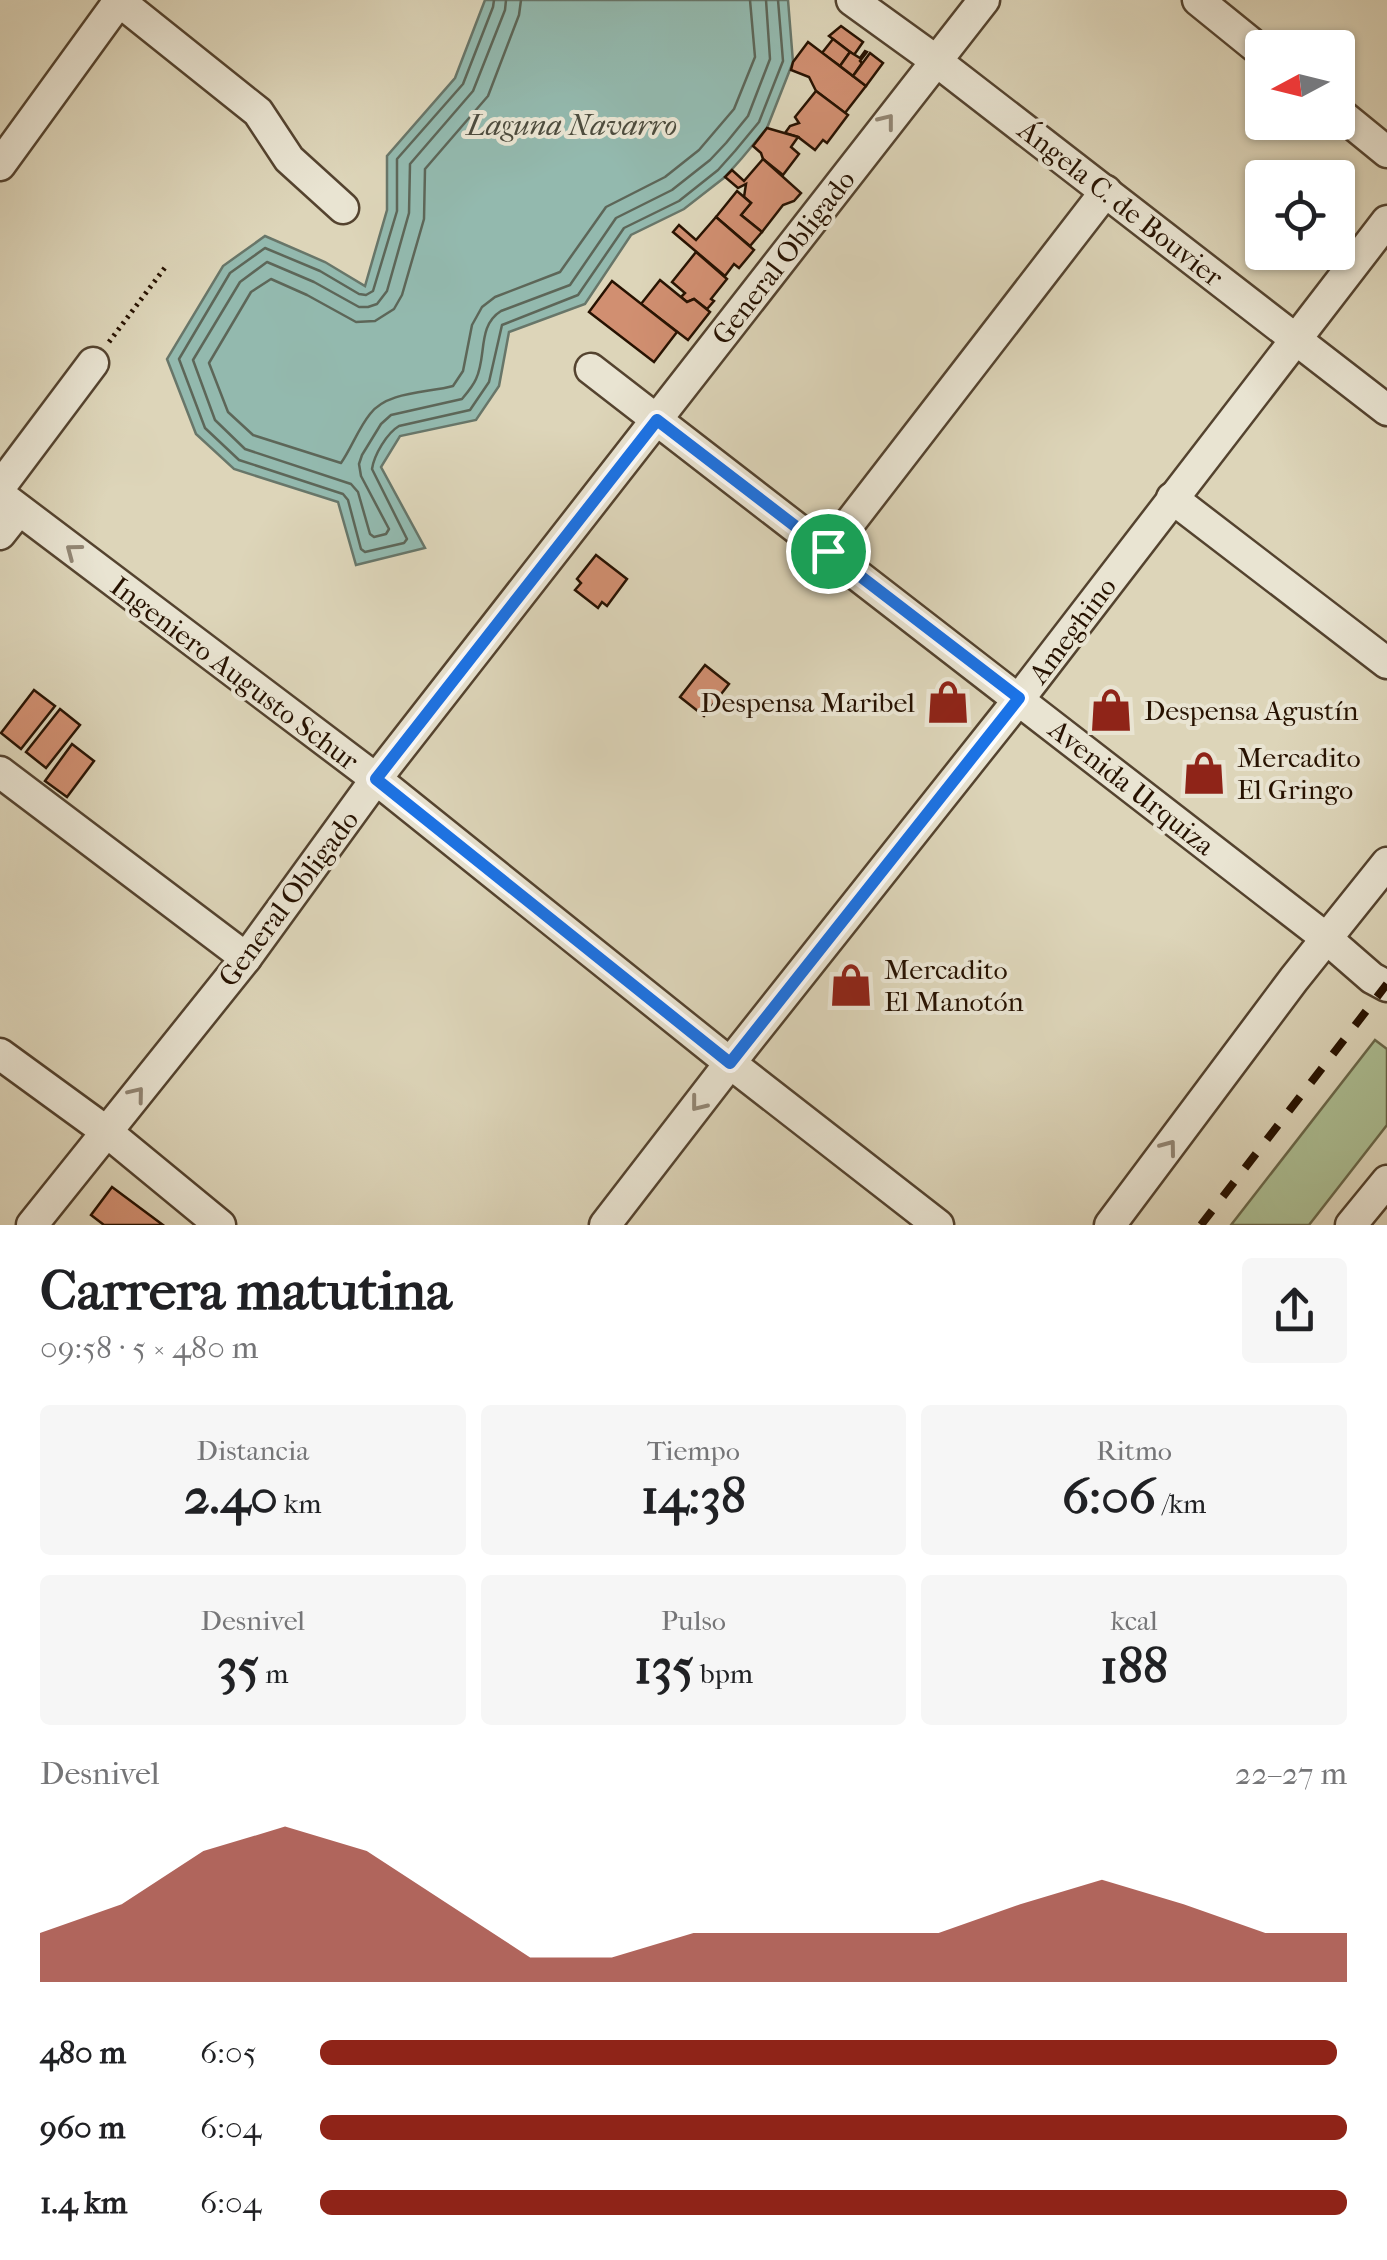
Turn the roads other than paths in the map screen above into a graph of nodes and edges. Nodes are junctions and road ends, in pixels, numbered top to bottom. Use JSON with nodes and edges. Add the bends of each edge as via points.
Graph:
{"nodes":[{"id":1,"x":852,"y":0,"type":"edge"},
{"id":2,"x":984,"y":0,"type":"edge"},
{"id":3,"x":1198,"y":0,"type":"edge"},
{"id":4,"x":119,"y":1,"type":"edge"},
{"id":5,"x":1245,"y":38,"type":"edge"},
{"id":6,"x":935,"y":60,"type":"junction"},
{"id":7,"x":1355,"y":126,"type":"edge"},
{"id":8,"x":1387,"y":152,"type":"edge"},
{"id":9,"x":0,"y":165,"type":"edge"},
{"id":10,"x":1106,"y":191,"type":"junction"},
{"id":11,"x":343,"y":208,"type":"dead end"},
{"id":12,"x":1387,"y":220,"type":"edge"},
{"id":13,"x":1296,"y":339,"type":"junction"},
{"id":14,"x":93,"y":363,"type":"road end"},
{"id":15,"x":591,"y":368,"type":"dead end"},
{"id":16,"x":1387,"y":410,"type":"edge"},
{"id":17,"x":657,"y":420,"type":"junction"},
{"id":18,"x":1172,"y":498,"type":"junction"},
{"id":19,"x":5,"y":507,"type":"edge"},
{"id":20,"x":828,"y":551,"type":"junction"},
{"id":21,"x":1387,"y":663,"type":"edge"},
{"id":22,"x":1019,"y":698,"type":"junction"},
{"id":23,"x":0,"y":772,"type":"edge"},
{"id":24,"x":376,"y":779,"type":"junction"},
{"id":25,"x":1387,"y":863,"type":"edge"},
{"id":26,"x":1326,"y":938,"type":"junction"},
{"id":27,"x":246,"y":958,"type":"junction"},
{"id":28,"x":1387,"y":986,"type":"edge"},
{"id":29,"x":0,"y":1054,"type":"edge"},
{"id":30,"x":730,"y":1063,"type":"junction"},
{"id":31,"x":107,"y":1132,"type":"junction"},
{"id":32,"x":1387,"y":1182,"type":"edge"},
{"id":33,"x":32,"y":1225,"type":"edge"},
{"id":34,"x":220,"y":1225,"type":"edge"},
{"id":35,"x":605,"y":1225,"type":"edge"},
{"id":36,"x":938,"y":1225,"type":"edge"},
{"id":37,"x":1110,"y":1225,"type":"edge"},
{"id":38,"x":1352,"y":1225,"type":"edge"}],
"edges":[{"from":1,"to":6,"type":"street","name":"Ángela C. de Bouvier"},
{"from":2,"to":6,"type":"street","name":"General Obligado"},
{"from":3,"to":5,"type":"street"},
{"from":4,"to":9,"type":"street"},
{"from":4,"to":11,"type":"street","via":[[258,112],[289,158]]},
{"from":6,"to":10,"type":"street","name":"Ángela C. de Bouvier"},
{"from":17,"to":6,"type":"street","name":"General Obligado","one_way":true},
{"from":7,"to":8,"type":"street"},
{"from":10,"to":13,"type":"street","name":"Ángela C. de Bouvier"},
{"from":10,"to":20,"type":"street"},
{"from":12,"to":13,"type":"street","name":"Ameghino"},
{"from":13,"to":16,"type":"street","name":"Ángela C. de Bouvier"},
{"from":13,"to":18,"type":"street","name":"Ameghino"},
{"from":14,"to":19,"type":"street"},
{"from":15,"to":17,"type":"street","name":"Avenida Urquiza"},
{"from":17,"to":20,"type":"street","name":"Avenida Urquiza"},
{"from":17,"to":24,"type":"street","name":"General Obligado"},
{"from":18,"to":21,"type":"street"},
{"from":18,"to":22,"type":"street","name":"Ameghino"},
{"from":24,"to":19,"type":"street","name":"Ingeniero Augusto Schur","one_way":true},
{"from":20,"to":22,"type":"street","name":"Avenida Urquiza"},
{"from":22,"to":26,"type":"street","name":"Avenida Urquiza"},
{"from":22,"to":30,"type":"street","name":"Ameghino"},
{"from":23,"to":27,"type":"street"},
{"from":24,"to":27,"type":"street","name":"General Obligado"},
{"from":24,"to":30,"type":"street","name":"Ingeniero Augusto Schur"},
{"from":25,"to":26,"type":"street"},
{"from":26,"to":28,"type":"street","name":"Avenida Urquiza"},
{"from":37,"to":26,"type":"street","one_way":true},
{"from":31,"to":27,"type":"street","name":"General Obligado","one_way":true},
{"from":29,"to":31,"type":"street"},
{"from":30,"to":35,"type":"street","name":"Ameghino","one_way":true},
{"from":30,"to":36,"type":"street","name":"Ingeniero Augusto Schur"},
{"from":31,"to":33,"type":"street","name":"General Obligado"},
{"from":31,"to":34,"type":"street"},
{"from":32,"to":38,"type":"street"}]}
